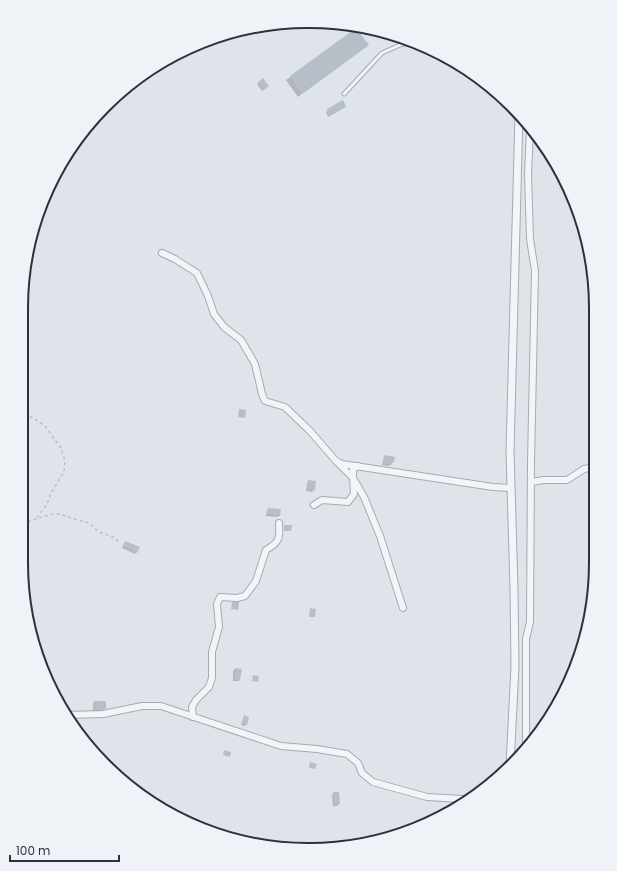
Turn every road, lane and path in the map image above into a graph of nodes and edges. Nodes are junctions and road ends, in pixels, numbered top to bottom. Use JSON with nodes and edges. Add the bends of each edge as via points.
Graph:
{"nodes":[{"id":1,"x":403,"y":44,"type":"edge"},
{"id":2,"x":344,"y":94,"type":"dead end"},
{"id":3,"x":519,"y":124,"type":"edge"},
{"id":4,"x":530,"y":136,"type":"edge"},
{"id":5,"x":162,"y":253,"type":"dead end"},
{"id":6,"x":28,"y":416,"type":"edge"},
{"id":7,"x":336,"y":461,"type":"junction"},
{"id":8,"x":358,"y":466,"type":"junction"},
{"id":9,"x":589,"y":468,"type":"edge"},
{"id":10,"x":352,"y":478,"type":"junction"},
{"id":11,"x":531,"y":482,"type":"junction"},
{"id":12,"x":512,"y":488,"type":"junction"},
{"id":13,"x":314,"y":505,"type":"dead end"},
{"id":14,"x":36,"y":519,"type":"junction"},
{"id":15,"x":28,"y":521,"type":"edge"},
{"id":16,"x":279,"y":523,"type":"dead end"},
{"id":17,"x":118,"y":542,"type":"dead end"},
{"id":18,"x":403,"y":608,"type":"dead end"},
{"id":19,"x":73,"y":715,"type":"edge"},
{"id":20,"x":193,"y":717,"type":"junction"},
{"id":21,"x":526,"y":739,"type":"edge"},
{"id":22,"x":510,"y":757,"type":"edge"},
{"id":23,"x":459,"y":799,"type":"edge"}],
"edges":[{"from":1,"to":2,"type":"lane","via":[[382,53]]},
{"from":3,"to":12,"type":"street","via":[[510,451]]},
{"from":4,"to":11,"type":"street","via":[[530,239],[535,271]]},
{"from":5,"to":7,"type":"street","via":[[197,274],[214,314],[224,327],[241,340],[255,364],[265,401],[285,407]]},
{"from":6,"to":14,"type":"path","via":[[44,425],[61,448],[65,461],[64,472]]},
{"from":7,"to":8,"type":"street"},
{"from":7,"to":10,"type":"street"},
{"from":8,"to":10,"type":"street","via":[[353,469]]},
{"from":8,"to":12,"type":"street"},
{"from":9,"to":11,"type":"street","via":[[567,480]]},
{"from":10,"to":13,"type":"street","via":[[354,494],[348,502],[322,500]]},
{"from":10,"to":18,"type":"street","via":[[364,497],[380,536]]},
{"from":11,"to":21,"type":"street"},
{"from":12,"to":22,"type":"street","via":[[515,666]]},
{"from":14,"to":15,"type":"path"},
{"from":14,"to":17,"type":"path","via":[[60,514],[89,523],[99,532],[116,538]]},
{"from":16,"to":20,"type":"street","via":[[280,536],[275,545],[266,550],[256,581],[245,596],[220,597],[217,604],[219,627],[212,652],[212,678],[209,688],[192,707]]},
{"from":19,"to":20,"type":"street","via":[[103,714],[142,706],[161,706]]},
{"from":20,"to":23,"type":"street","via":[[281,746],[347,754],[358,762],[362,773],[374,782],[428,797]]}]}
